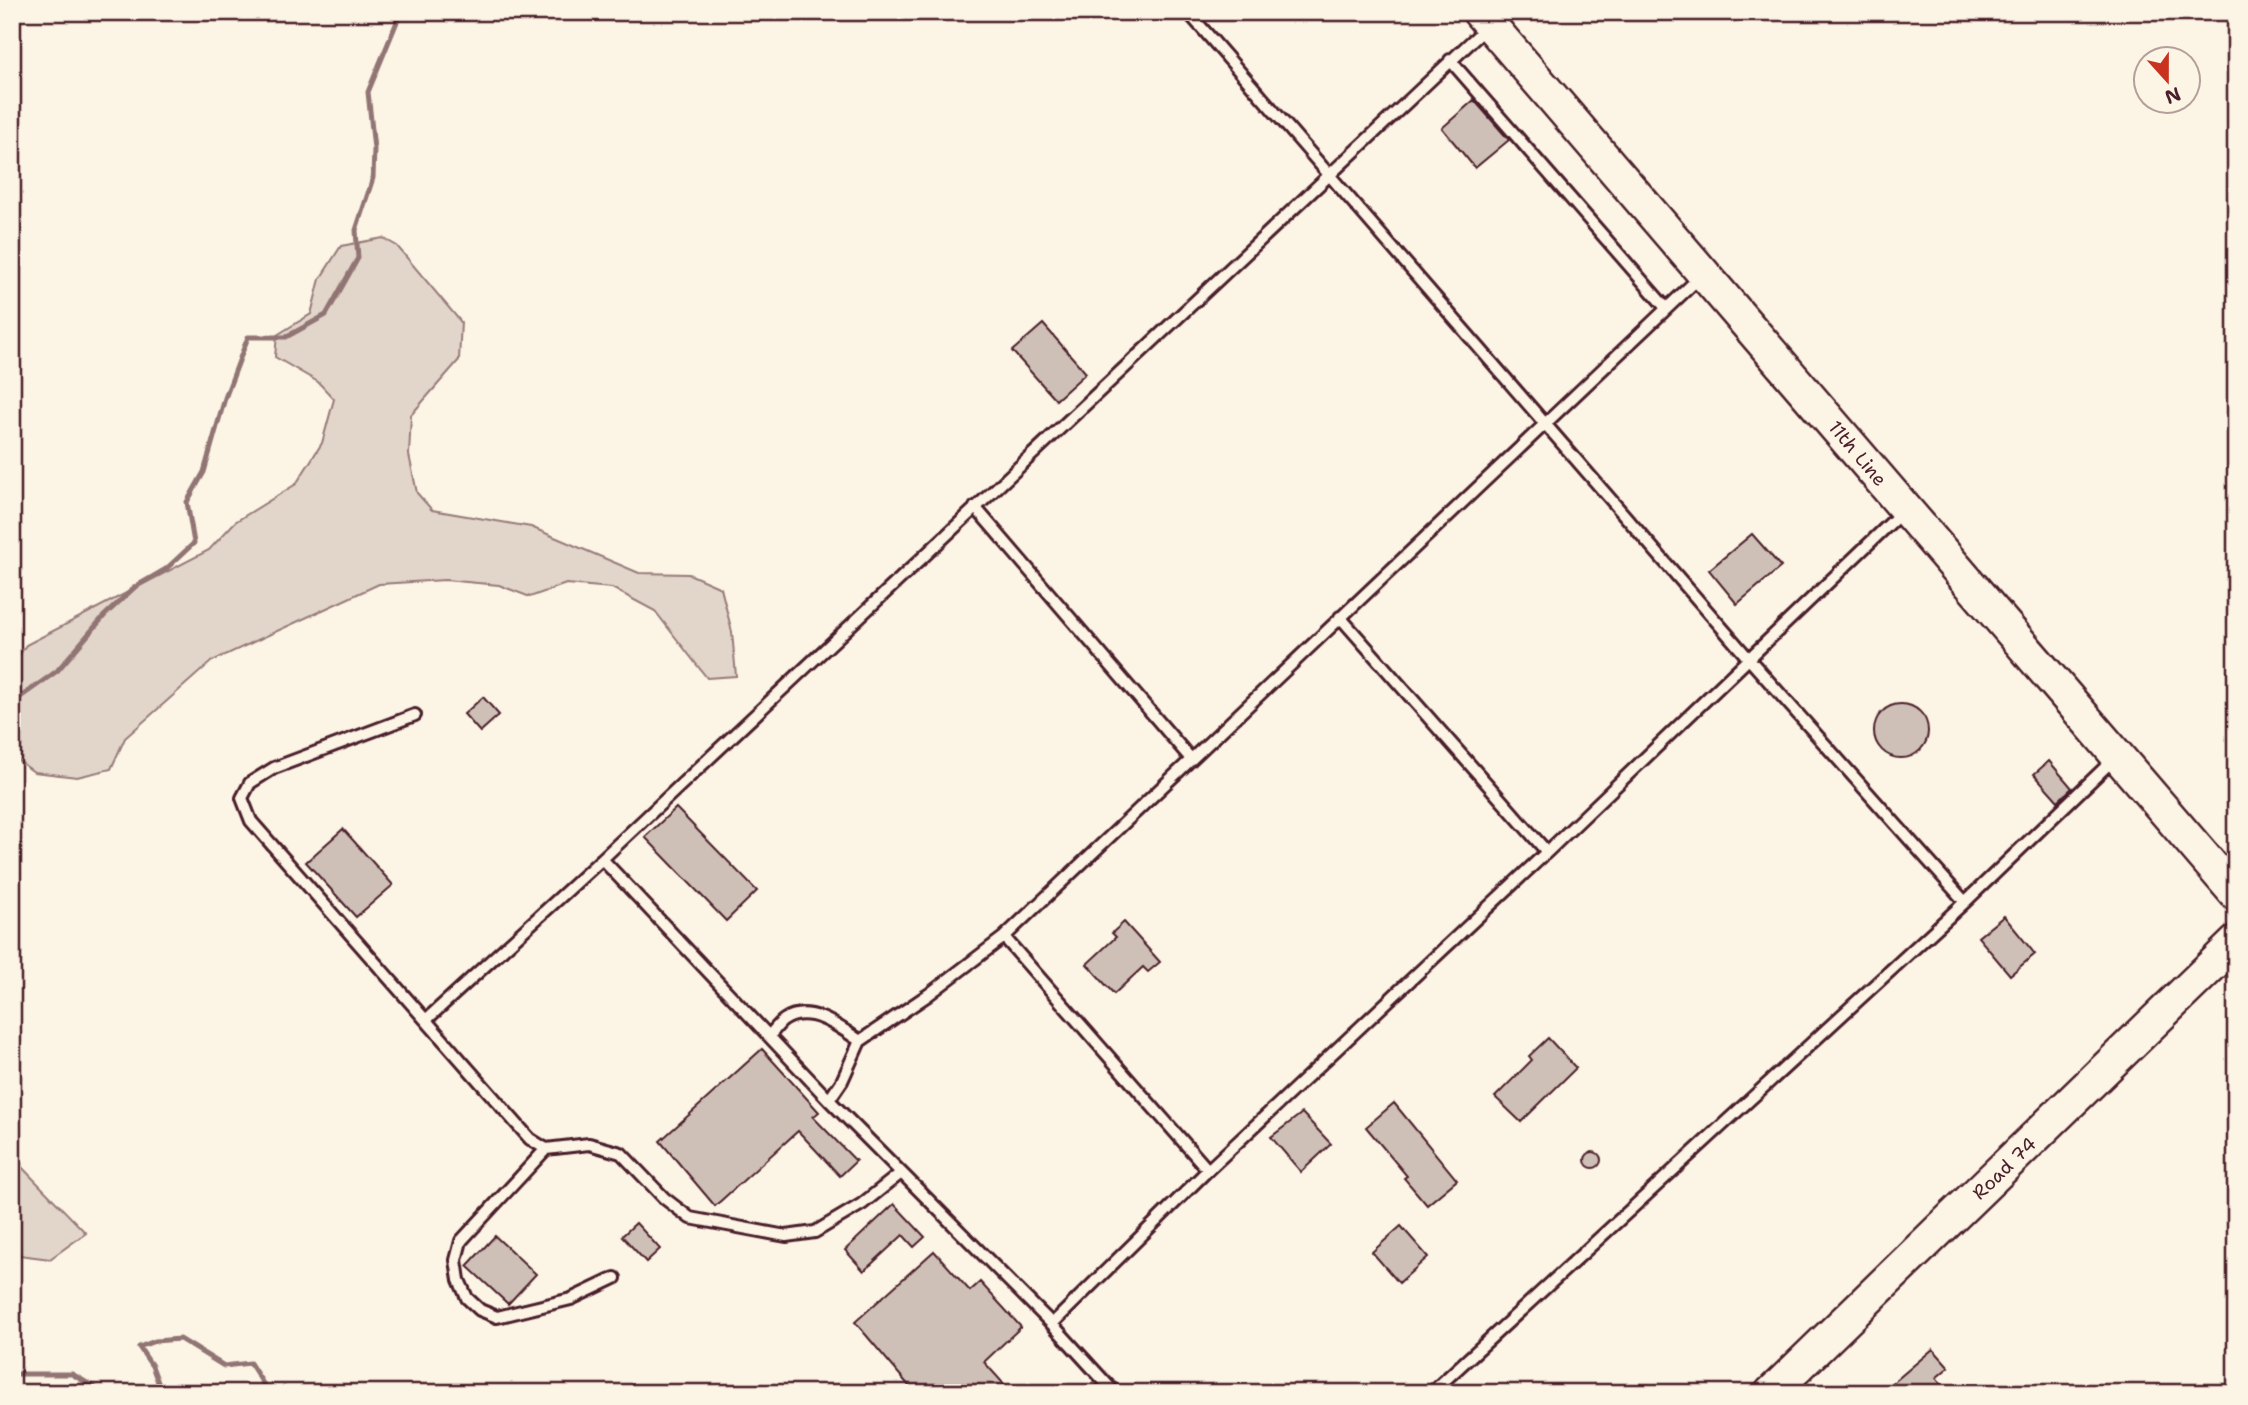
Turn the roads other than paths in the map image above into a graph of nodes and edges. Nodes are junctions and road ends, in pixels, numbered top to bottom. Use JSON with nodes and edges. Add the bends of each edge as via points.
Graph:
{"nodes":[{"id":1,"x":1188,"y":12,"type":"edge"},
{"id":2,"x":1485,"y":18,"type":"edge"},
{"id":3,"x":1450,"y":60,"type":"junction"},
{"id":4,"x":1328,"y":174,"type":"junction"},
{"id":5,"x":1704,"y":273,"type":"junction"},
{"id":6,"x":1666,"y":308,"type":"junction"},
{"id":7,"x":1544,"y":423,"type":"junction"},
{"id":8,"x":975,"y":507,"type":"junction"},
{"id":9,"x":1905,"y":509,"type":"junction"},
{"id":10,"x":1340,"y":617,"type":"junction"},
{"id":11,"x":1749,"y":659,"type":"junction"},
{"id":12,"x":415,"y":715,"type":"dead end"},
{"id":13,"x":2118,"y":755,"type":"junction"},
{"id":14,"x":1191,"y":759,"type":"junction"},
{"id":15,"x":1547,"y":852,"type":"junction"},
{"id":16,"x":602,"y":859,"type":"junction"},
{"id":17,"x":2236,"y":894,"type":"edge"},
{"id":18,"x":1965,"y":902,"type":"junction"},
{"id":19,"x":1004,"y":937,"type":"junction"},
{"id":20,"x":2236,"y":942,"type":"edge"},
{"id":21,"x":427,"y":1019,"type":"junction"},
{"id":22,"x":769,"y":1036,"type":"junction"},
{"id":23,"x":860,"y":1041,"type":"junction"},
{"id":24,"x":829,"y":1100,"type":"junction"},
{"id":25,"x":546,"y":1149,"type":"junction"},
{"id":26,"x":1208,"y":1170,"type":"junction"},
{"id":27,"x":901,"y":1173,"type":"junction"},
{"id":28,"x":615,"y":1278,"type":"dead end"},
{"id":29,"x":1052,"y":1324,"type":"junction"},
{"id":30,"x":1115,"y":1393,"type":"edge"},
{"id":31,"x":1431,"y":1393,"type":"edge"},
{"id":32,"x":1771,"y":1393,"type":"edge"}],
"edges":[{"from":1,"to":4,"type":"lane"},
{"from":2,"to":3,"type":"lane"},
{"from":2,"to":5,"type":"main road","name":"11th Line"},
{"from":3,"to":4,"type":"lane"},
{"from":3,"to":6,"type":"lane"},
{"from":4,"to":7,"type":"lane"},
{"from":4,"to":8,"type":"lane"},
{"from":5,"to":6,"type":"lane"},
{"from":5,"to":9,"type":"main road","name":"11th Line"},
{"from":6,"to":7,"type":"lane"},
{"from":7,"to":10,"type":"lane"},
{"from":7,"to":11,"type":"lane"},
{"from":8,"to":14,"type":"lane"},
{"from":8,"to":16,"type":"lane"},
{"from":9,"to":11,"type":"lane"},
{"from":9,"to":13,"type":"main road","name":"11th Line"},
{"from":10,"to":14,"type":"lane"},
{"from":10,"to":15,"type":"lane"},
{"from":11,"to":15,"type":"lane"},
{"from":11,"to":18,"type":"lane"},
{"from":12,"to":21,"type":"lane","via":[[274,768],[250,783],[242,798],[251,821]]},
{"from":13,"to":17,"type":"main road","name":"11th Line"},
{"from":13,"to":18,"type":"lane"},
{"from":14,"to":19,"type":"lane"},
{"from":15,"to":26,"type":"lane"},
{"from":16,"to":21,"type":"lane"},
{"from":16,"to":22,"type":"lane"},
{"from":18,"to":31,"type":"lane"},
{"from":19,"to":23,"type":"lane"},
{"from":19,"to":26,"type":"lane"},
{"from":20,"to":32,"type":"main road","name":"Road 74"},
{"from":21,"to":25,"type":"lane","via":[[530,1139]]},
{"from":22,"to":23,"type":"lane","via":[[784,1020],[802,1013],[829,1021]]},
{"from":22,"to":24,"type":"lane"},
{"from":23,"to":24,"type":"lane"},
{"from":24,"to":27,"type":"lane"},
{"from":25,"to":27,"type":"lane","via":[[589,1144],[621,1153],[690,1218],[786,1236],[815,1231],[862,1204]]},
{"from":25,"to":28,"type":"lane","via":[[461,1241],[456,1260],[467,1298],[497,1317],[571,1298]]},
{"from":26,"to":29,"type":"lane"},
{"from":27,"to":29,"type":"lane"},
{"from":29,"to":30,"type":"lane"}]}
